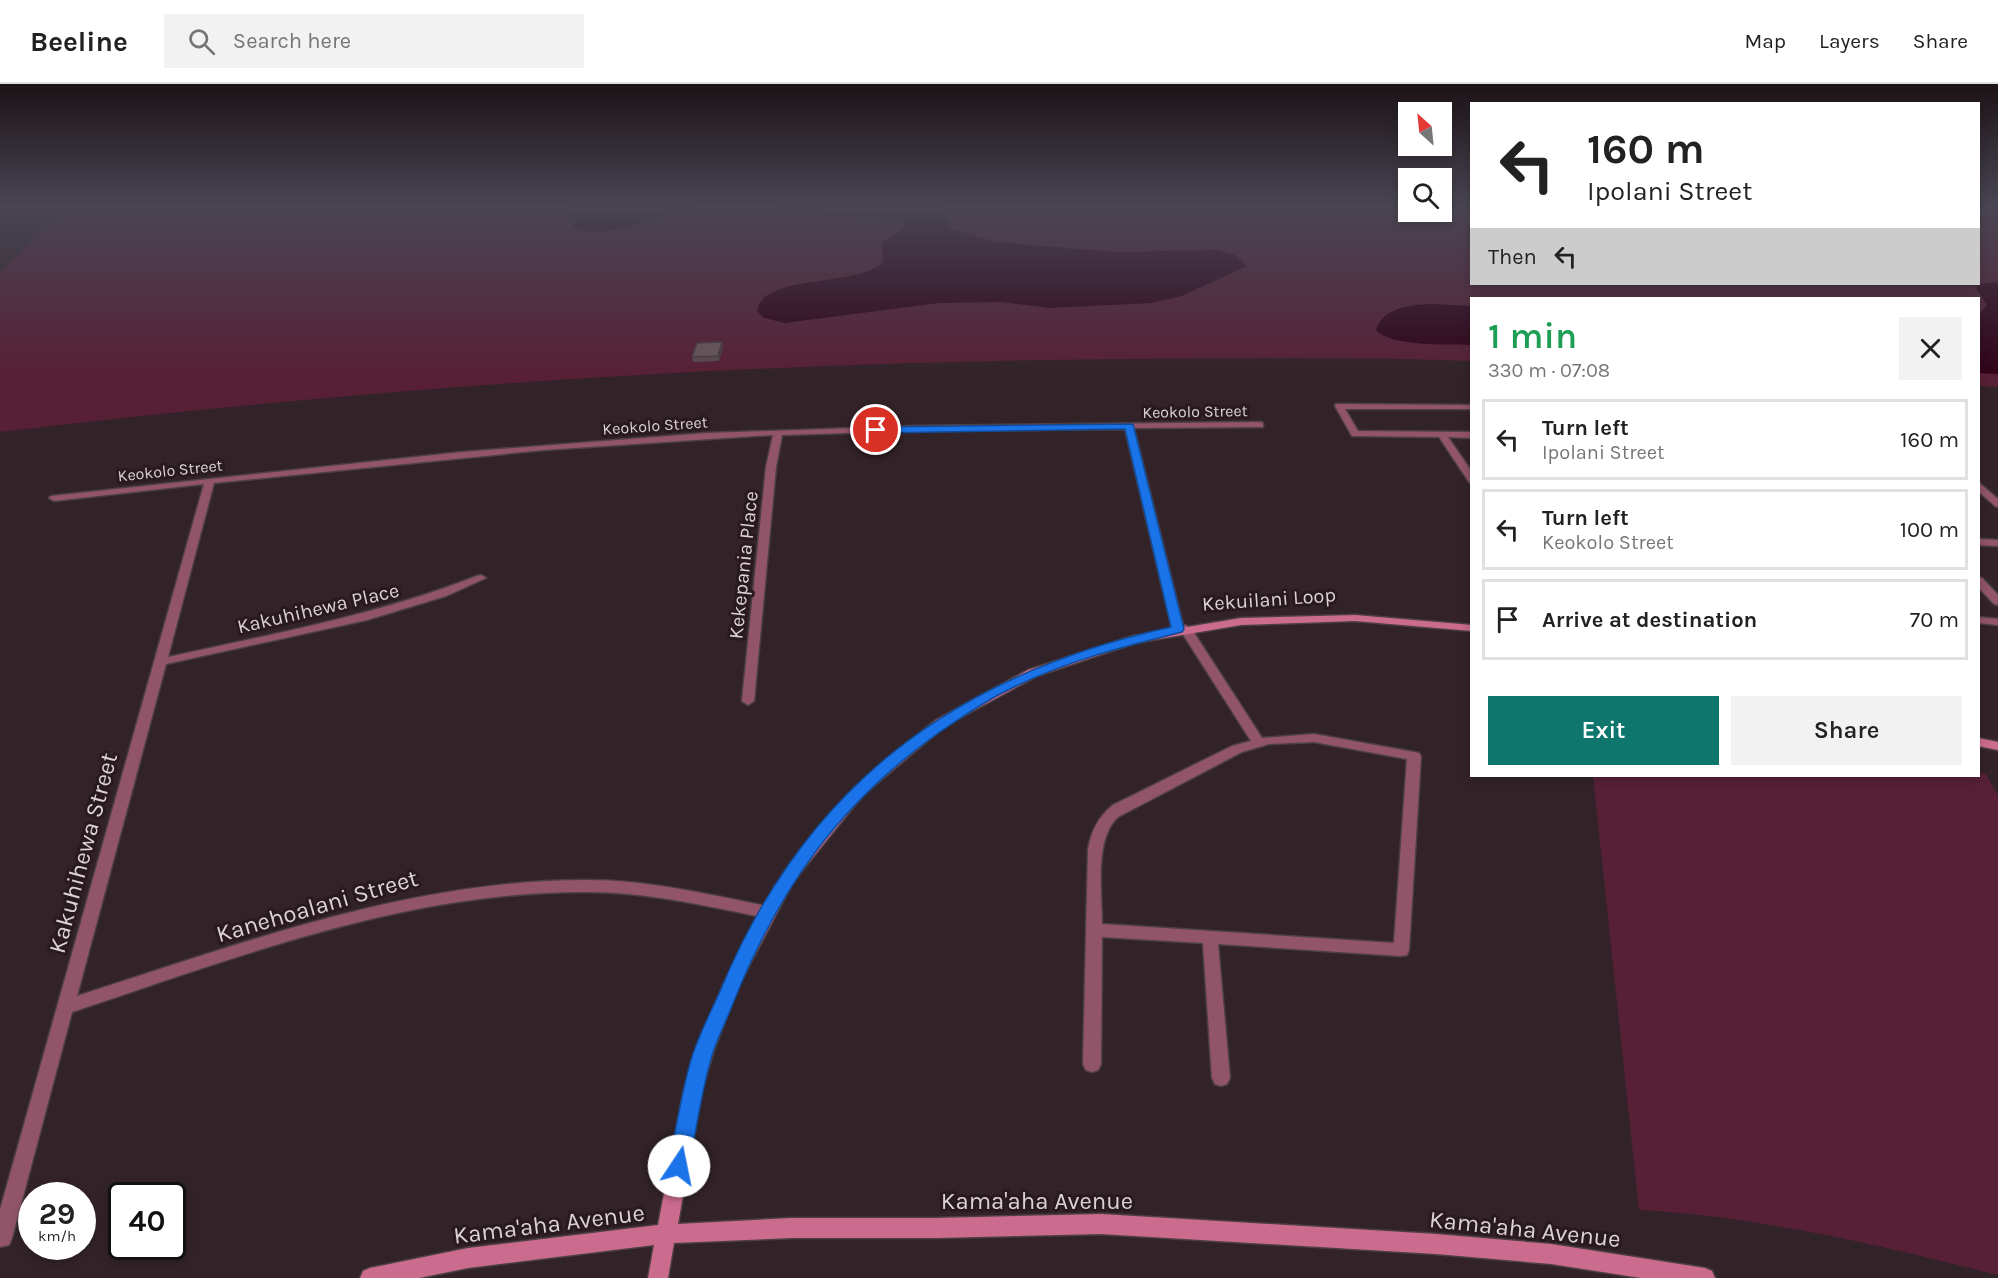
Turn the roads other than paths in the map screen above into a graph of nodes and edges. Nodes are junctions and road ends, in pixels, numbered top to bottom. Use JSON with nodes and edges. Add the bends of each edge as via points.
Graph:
{"nodes":[{"id":1,"x":1470,"y":407,"type":"edge"},
{"id":2,"x":1260,"y":425,"type":"dead end"},
{"id":3,"x":1129,"y":426,"type":"junction"},
{"id":4,"x":778,"y":433,"type":"junction"},
{"id":5,"x":1442,"y":435,"type":"junction"},
{"id":6,"x":1470,"y":435,"type":"edge"},
{"id":7,"x":1470,"y":477,"type":"edge"},
{"id":8,"x":210,"y":481,"type":"junction"},
{"id":9,"x":1980,"y":487,"type":"edge"},
{"id":10,"x":54,"y":498,"type":"dead end"},
{"id":11,"x":1998,"y":504,"type":"edge"},
{"id":12,"x":1980,"y":542,"type":"edge"},
{"id":13,"x":1998,"y":543,"type":"edge"},
{"id":14,"x":481,"y":578,"type":"dead end"},
{"id":15,"x":1980,"y":582,"type":"edge"},
{"id":16,"x":1998,"y":602,"type":"edge"},
{"id":17,"x":1980,"y":620,"type":"edge"},
{"id":18,"x":1998,"y":622,"type":"edge"},
{"id":19,"x":1181,"y":628,"type":"junction"},
{"id":20,"x":1470,"y":628,"type":"edge"},
{"id":21,"x":159,"y":662,"type":"junction"},
{"id":22,"x":748,"y":701,"type":"dead end"},
{"id":23,"x":1258,"y":742,"type":"junction"},
{"id":24,"x":1980,"y":742,"type":"edge"},
{"id":25,"x":1998,"y":746,"type":"edge"},
{"id":26,"x":766,"y":912,"type":"junction"},
{"id":27,"x":1094,"y":930,"type":"junction"},
{"id":28,"x":1210,"y":938,"type":"junction"},
{"id":29,"x":65,"y":1007,"type":"junction"},
{"id":30,"x":1092,"y":1064,"type":"dead end"},
{"id":31,"x":1221,"y":1078,"type":"dead end"},
{"id":32,"x":665,"y":1234,"type":"junction"},
{"id":33,"x":2,"y":1238,"type":"dead end"},
{"id":34,"x":370,"y":1278,"type":"edge"},
{"id":35,"x":658,"y":1278,"type":"edge"},
{"id":36,"x":1705,"y":1278,"type":"edge"}],
"edges":[{"from":1,"to":5,"type":"street","via":[[1339,406],[1355,434]]},
{"from":2,"to":3,"type":"street","name":"Keokolo Street"},
{"from":3,"to":4,"type":"street","name":"Keokolo Street"},
{"from":3,"to":19,"type":"street"},
{"from":4,"to":8,"type":"street","name":"Keokolo Street","via":[[568,446]]},
{"from":4,"to":22,"type":"street","name":"Kekepania Place","via":[[771,467]]},
{"from":5,"to":6,"type":"street"},
{"from":5,"to":7,"type":"street"},
{"from":8,"to":10,"type":"street","name":"Keokolo Street"},
{"from":8,"to":21,"type":"street","name":"Kakuhihewa Street"},
{"from":9,"to":11,"type":"street"},
{"from":12,"to":13,"type":"street"},
{"from":14,"to":21,"type":"street","name":"Kakuhihewa Place","via":[[388,611]]},
{"from":15,"to":16,"type":"street"},
{"from":17,"to":18,"type":"street"},
{"from":19,"to":20,"type":"street","name":"Kekuilani Loop","via":[[1249,619],[1336,616]]},
{"from":19,"to":23,"type":"street"},
{"from":19,"to":26,"type":"street","name":"Kekuilani Loop","via":[[1123,641],[1043,668],[968,706],[931,730],[887,764],[830,821]]},
{"from":21,"to":29,"type":"street","name":"Kakuhihewa Street"},
{"from":23,"to":27,"type":"street","via":[[1118,809],[1102,824],[1096,843]]},
{"from":23,"to":28,"type":"street","via":[[1314,738],[1413,756],[1401,950]]},
{"from":24,"to":25,"type":"street"},
{"from":26,"to":29,"type":"street","name":"Kanehoalani Street","via":[[631,888],[534,886],[476,892],[331,922]]},
{"from":26,"to":32,"type":"street","name":"Kekuilani Loop","via":[[701,1059]]},
{"from":27,"to":28,"type":"street"},
{"from":27,"to":30,"type":"street"},
{"from":28,"to":31,"type":"street"},
{"from":29,"to":33,"type":"street","name":"Kakuhihewa Street"},
{"from":32,"to":34,"type":"street","name":"Kama'aha Avenue","via":[[468,1258]]},
{"from":32,"to":35,"type":"street","name":"Kekuilani Loop"},
{"from":32,"to":36,"type":"street","name":"Kama'aha Avenue","via":[[792,1227],[1101,1224],[1551,1254]]}]}
